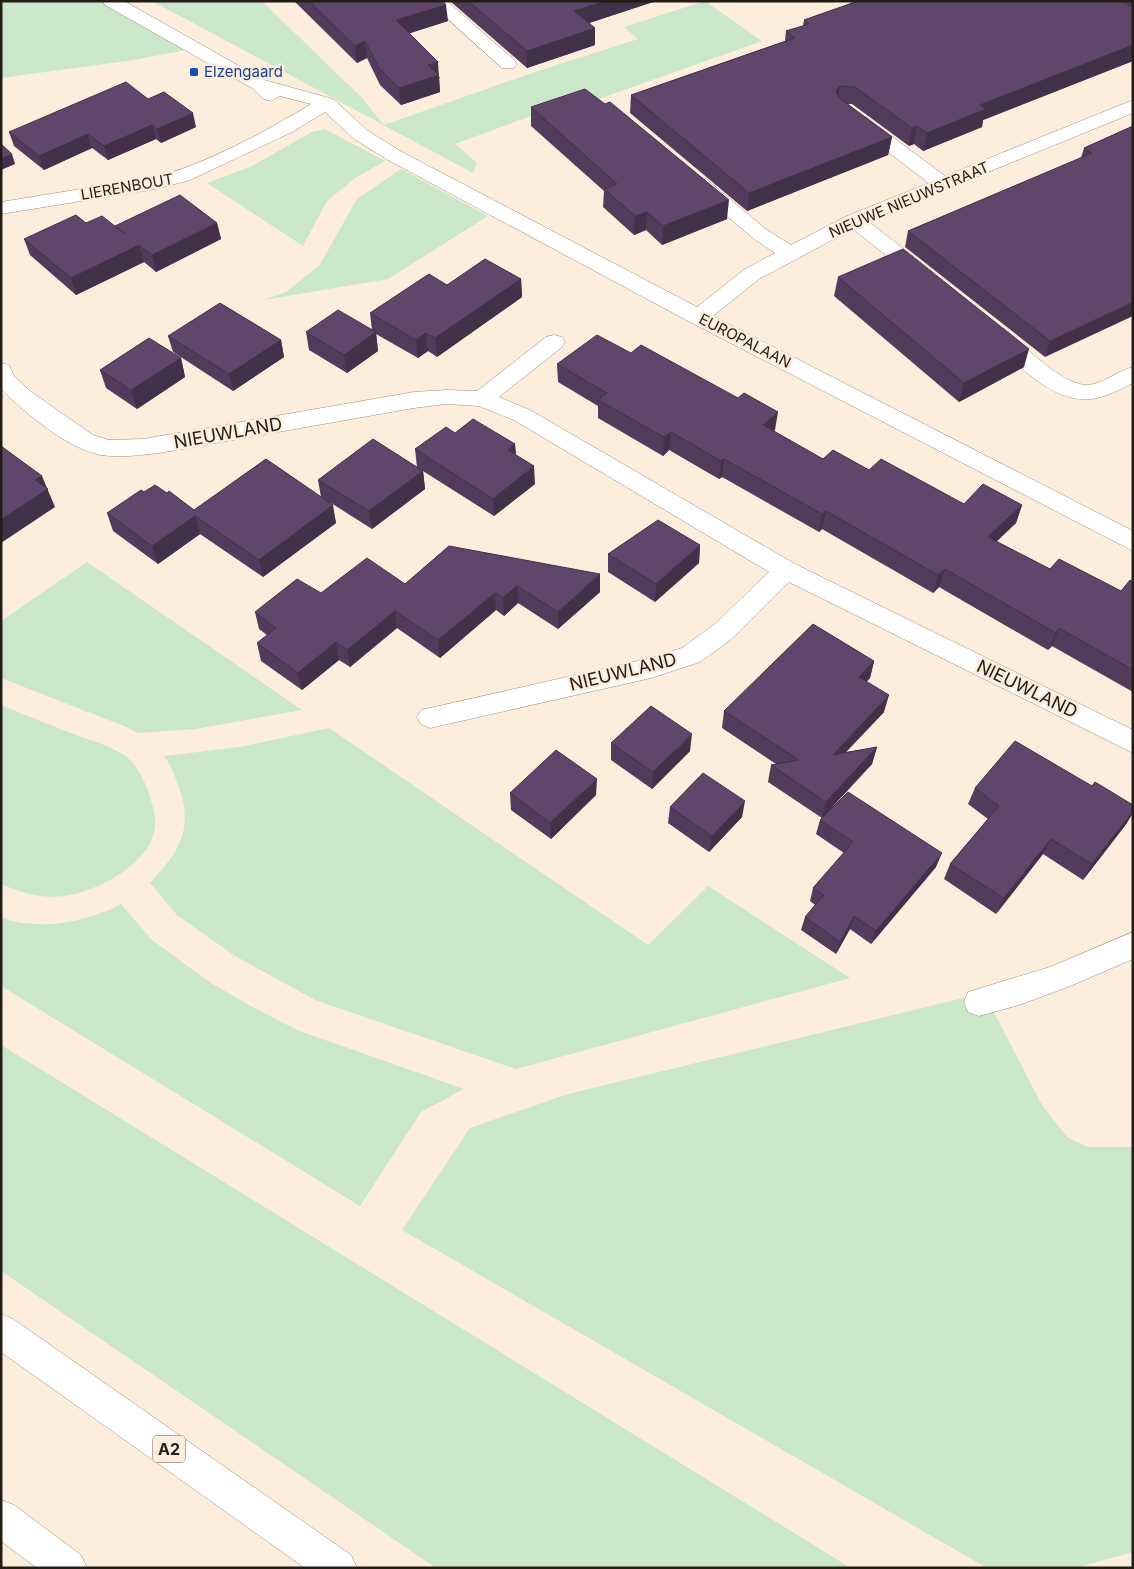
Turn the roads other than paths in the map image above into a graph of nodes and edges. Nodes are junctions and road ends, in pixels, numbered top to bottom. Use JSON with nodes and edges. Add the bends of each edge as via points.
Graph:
{"nodes":[{"id":1,"x":111,"y":1,"type":"edge"},
{"id":2,"x":436,"y":1,"type":"edge"},
{"id":3,"x":508,"y":64,"type":"dead end"},
{"id":4,"x":258,"y":84,"type":"junction"},
{"id":5,"x":326,"y":103,"type":"junction"},
{"id":6,"x":844,"y":110,"type":"edge"},
{"id":7,"x":1130,"y":110,"type":"edge"},
{"id":8,"x":299,"y":119,"type":"junction"},
{"id":9,"x":361,"y":135,"type":"junction"},
{"id":10,"x":684,"y":170,"type":"edge"},
{"id":11,"x":944,"y":184,"type":"junction"},
{"id":12,"x":1,"y":208,"type":"edge"},
{"id":13,"x":854,"y":220,"type":"junction"},
{"id":14,"x":789,"y":253,"type":"junction"},
{"id":15,"x":944,"y":291,"type":"edge"},
{"id":16,"x":698,"y":317,"type":"junction"},
{"id":17,"x":982,"y":322,"type":"edge"},
{"id":18,"x":554,"y":342,"type":"dead end"},
{"id":19,"x":1,"y":370,"type":"edge"},
{"id":20,"x":1133,"y":374,"type":"edge"},
{"id":21,"x":482,"y":399,"type":"junction"},
{"id":22,"x":1133,"y":542,"type":"edge"},
{"id":23,"x":786,"y":570,"type":"junction"},
{"id":24,"x":430,"y":717,"type":"dead end"},
{"id":25,"x":1133,"y":742,"type":"edge"},
{"id":26,"x":1133,"y":945,"type":"edge"},
{"id":27,"x":979,"y":1002,"type":"dead end"},
{"id":28,"x":1,"y":1331,"type":"edge"},
{"id":29,"x":1,"y":1518,"type":"edge"},
{"id":30,"x":68,"y":1568,"type":"edge"},
{"id":31,"x":338,"y":1568,"type":"edge"}],
"edges":[{"from":1,"to":4,"type":"main road","name":"EUROPALAAN"},
{"from":2,"to":3,"type":"main road"},
{"from":4,"to":5,"type":"main road","name":"EUROPALAAN"},
{"from":4,"to":8,"type":"main road","name":"EUROPALAAN"},
{"from":5,"to":8,"type":"main road","name":"LIERENBOUT"},
{"from":5,"to":9,"type":"main road","name":"EUROPALAAN"},
{"from":6,"to":11,"type":"main road"},
{"from":7,"to":11,"type":"main road","name":"NIEUWE NIEUWSTRAAT"},
{"from":8,"to":9,"type":"main road","name":"EUROPALAAN"},
{"from":8,"to":12,"type":"main road","name":"LIERENBOUT","via":[[183,176],[156,184]]},
{"from":9,"to":16,"type":"main road","name":"EUROPALAAN"},
{"from":10,"to":14,"type":"main road","via":[[760,234]]},
{"from":11,"to":13,"type":"main road","name":"NIEUWE NIEUWSTRAAT"},
{"from":13,"to":14,"type":"main road","name":"NIEUWE NIEUWSTRAAT"},
{"from":13,"to":15,"type":"main road"},
{"from":14,"to":16,"type":"main road","name":"NIEUWE NIEUWSTRAAT","via":[[752,274]]},
{"from":16,"to":22,"type":"main road","name":"EUROPALAAN"},
{"from":17,"to":20,"type":"main road","via":[[1068,389],[1088,392]]},
{"from":18,"to":21,"type":"main road"},
{"from":19,"to":21,"type":"main road","name":"NIEUWLAND","via":[[4,379],[23,397],[77,436],[94,445],[122,448],[159,446],[414,400],[447,396]]},
{"from":21,"to":23,"type":"main road","name":"NIEUWLAND","via":[[522,415]]},
{"from":23,"to":24,"type":"main road","name":"NIEUWLAND","via":[[724,631],[691,654],[650,668]]},
{"from":23,"to":25,"type":"main road","name":"NIEUWLAND"},
{"from":26,"to":27,"type":"main road","via":[[1075,973]]},
{"from":28,"to":31,"type":"main road","number":"A2"},
{"from":29,"to":30,"type":"main road"}]}
